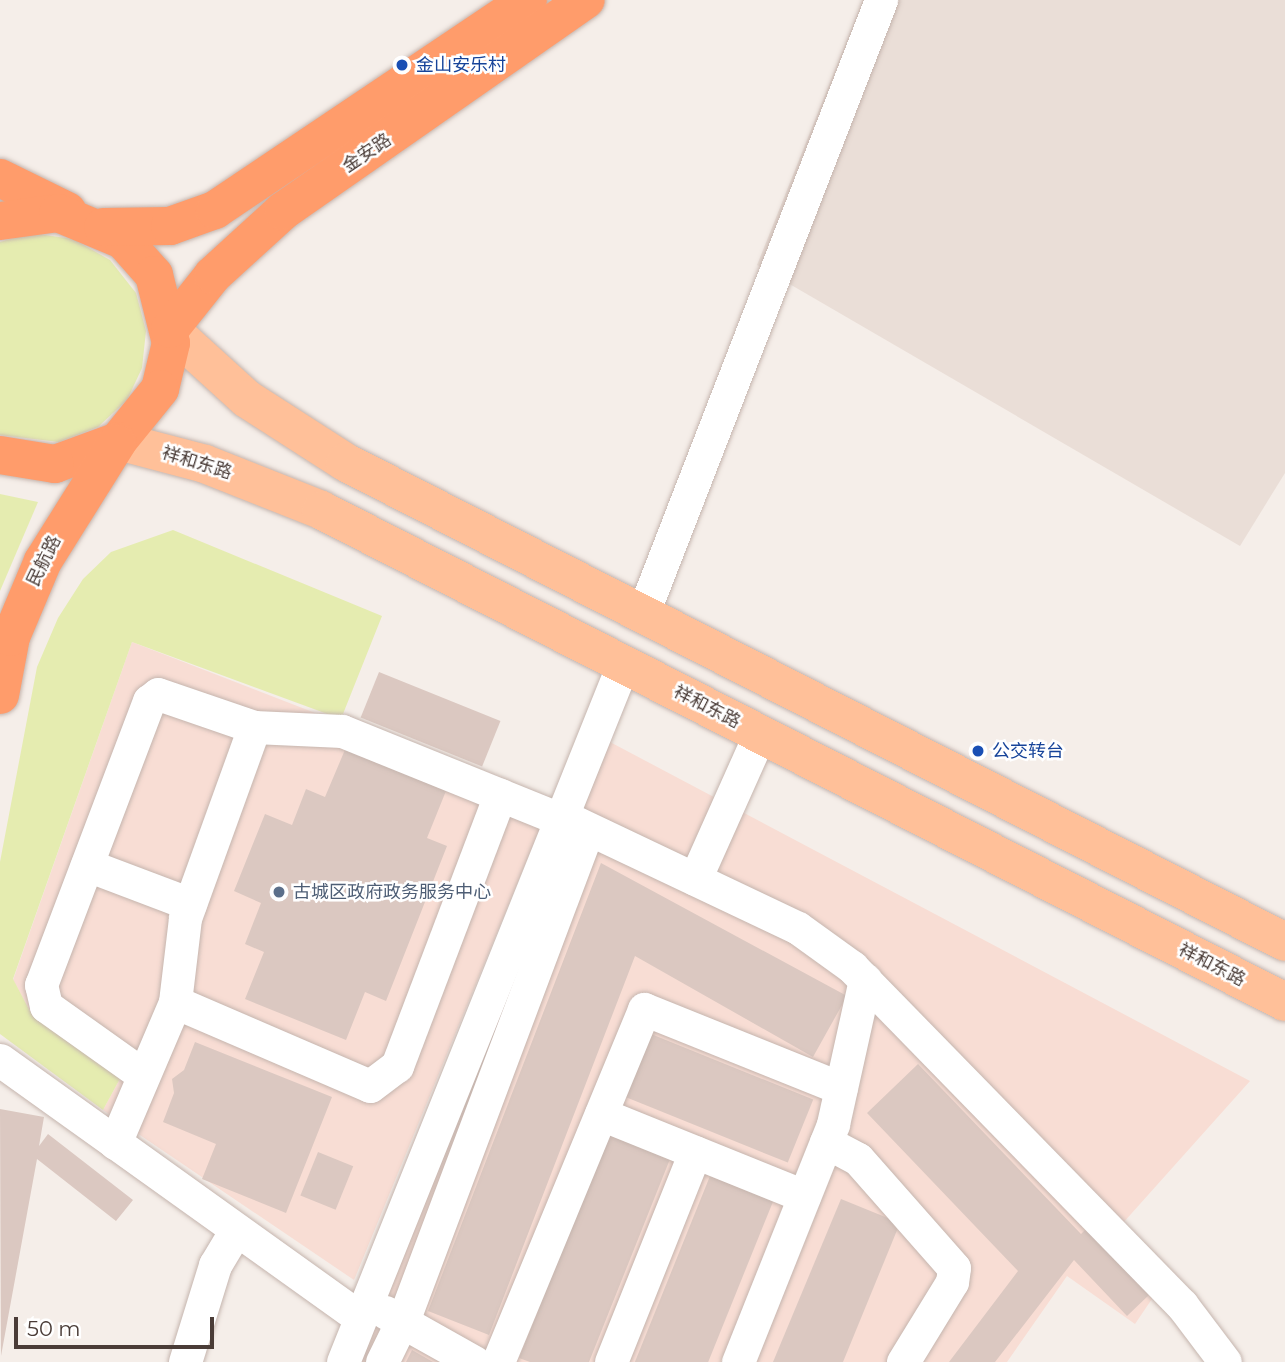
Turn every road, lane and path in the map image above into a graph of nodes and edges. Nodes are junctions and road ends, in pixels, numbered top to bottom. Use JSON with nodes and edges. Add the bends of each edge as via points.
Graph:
{"nodes":[{"id":1,"x":528,"y":0,"type":"edge"},
{"id":2,"x":586,"y":0,"type":"edge"},
{"id":3,"x":881,"y":0,"type":"edge"},
{"id":4,"x":0,"y":178,"type":"edge"},
{"id":5,"x":0,"y":220,"type":"edge"},
{"id":6,"x":92,"y":222,"type":"junction"},
{"id":7,"x":170,"y":329,"type":"junction"},
{"id":8,"x":118,"y":441,"type":"junction"},
{"id":9,"x":0,"y":455,"type":"edge"},
{"id":10,"x":642,"y":614,"type":"junction"},
{"id":11,"x":623,"y":664,"type":"junction"},
{"id":12,"x":0,"y":695,"type":"edge"},
{"id":13,"x":254,"y":727,"type":"junction"},
{"id":14,"x":760,"y":734,"type":"junction"},
{"id":15,"x":500,"y":795,"type":"junction"},
{"id":16,"x":570,"y":821,"type":"junction"},
{"id":17,"x":87,"y":864,"type":"junction"},
{"id":18,"x":695,"y":879,"type":"junction"},
{"id":19,"x":190,"y":904,"type":"junction"},
{"id":20,"x":1283,"y":936,"type":"edge"},
{"id":21,"x":865,"y":980,"type":"junction"},
{"id":22,"x":175,"y":1002,"type":"junction"},
{"id":23,"x":1285,"y":1002,"type":"edge"},
{"id":24,"x":0,"y":1060,"type":"edge"},
{"id":25,"x":144,"y":1075,"type":"junction"},
{"id":26,"x":841,"y":1088,"type":"junction"},
{"id":27,"x":601,"y":1114,"type":"junction"},
{"id":28,"x":826,"y":1142,"type":"junction"},
{"id":29,"x":115,"y":1143,"type":"junction"},
{"id":30,"x":695,"y":1152,"type":"junction"},
{"id":31,"x":804,"y":1196,"type":"junction"},
{"id":32,"x":236,"y":1230,"type":"junction"},
{"id":33,"x":364,"y":1310,"type":"junction"},
{"id":34,"x":402,"y":1322,"type":"junction"},
{"id":35,"x":185,"y":1362,"type":"edge"},
{"id":36,"x":343,"y":1362,"type":"edge"},
{"id":37,"x":382,"y":1362,"type":"edge"},
{"id":38,"x":474,"y":1362,"type":"edge"},
{"id":39,"x":498,"y":1362,"type":"edge"},
{"id":40,"x":611,"y":1362,"type":"edge"},
{"id":41,"x":738,"y":1362,"type":"edge"},
{"id":42,"x":903,"y":1362,"type":"edge"},
{"id":43,"x":1224,"y":1362,"type":"edge"}],
"edges":[{"from":1,"to":6,"type":"highway","name":"金安路","via":[[215,211],[170,226]]},
{"from":2,"to":7,"type":"highway","name":"金安路","via":[[283,211],[213,275]]},
{"from":3,"to":10,"type":"street"},
{"from":4,"to":6,"type":"highway"},
{"from":5,"to":6,"type":"highway","name":"金安路","via":[[35,212]]},
{"from":6,"to":7,"type":"highway","via":[[154,275]]},
{"from":7,"to":8,"type":"highway","name":"民航路","via":[[160,388]]},
{"from":7,"to":10,"type":"main road","via":[[247,399],[311,442]]},
{"from":8,"to":9,"type":"highway","via":[[54,464]]},
{"from":8,"to":11,"type":"main road","name":"祥和东路","via":[[205,464],[321,510]]},
{"from":8,"to":12,"type":"highway","name":"民航路","via":[[43,561],[11,637]]},
{"from":10,"to":20,"type":"main road"},
{"from":11,"to":14,"type":"main road","name":"祥和东路"},
{"from":11,"to":16,"type":"street"},
{"from":13,"to":15,"type":"street","via":[[342,731]]},
{"from":13,"to":17,"type":"street","via":[[168,693],[149,701]]},
{"from":13,"to":19,"type":"street"},
{"from":14,"to":18,"type":"street"},
{"from":14,"to":23,"type":"main road","name":"祥和东路"},
{"from":15,"to":16,"type":"street"},
{"from":15,"to":22,"type":"street","via":[[397,1066],[370,1086]]},
{"from":16,"to":18,"type":"street"},
{"from":16,"to":33,"type":"street"},
{"from":16,"to":34,"type":"street"},
{"from":17,"to":19,"type":"street"},
{"from":17,"to":25,"type":"street","via":[[41,993],[46,1006]]},
{"from":18,"to":21,"type":"street","via":[[798,928]]},
{"from":19,"to":22,"type":"street"},
{"from":21,"to":26,"type":"street"},
{"from":21,"to":43,"type":"street","via":[[1182,1305]]},
{"from":22,"to":25,"type":"street"},
{"from":24,"to":29,"type":"street"},
{"from":25,"to":29,"type":"street"},
{"from":26,"to":27,"type":"street","via":[[644,1009]]},
{"from":26,"to":28,"type":"street"},
{"from":27,"to":30,"type":"street"},
{"from":27,"to":39,"type":"street"},
{"from":28,"to":31,"type":"street"},
{"from":28,"to":42,"type":"street","via":[[859,1159],[954,1268],[952,1282]]},
{"from":29,"to":32,"type":"street"},
{"from":30,"to":31,"type":"street"},
{"from":30,"to":40,"type":"street"},
{"from":31,"to":41,"type":"street"},
{"from":32,"to":33,"type":"street"},
{"from":32,"to":35,"type":"street","via":[[215,1265]]},
{"from":33,"to":34,"type":"street"},
{"from":33,"to":36,"type":"street"},
{"from":34,"to":37,"type":"street"},
{"from":34,"to":38,"type":"street"}]}
